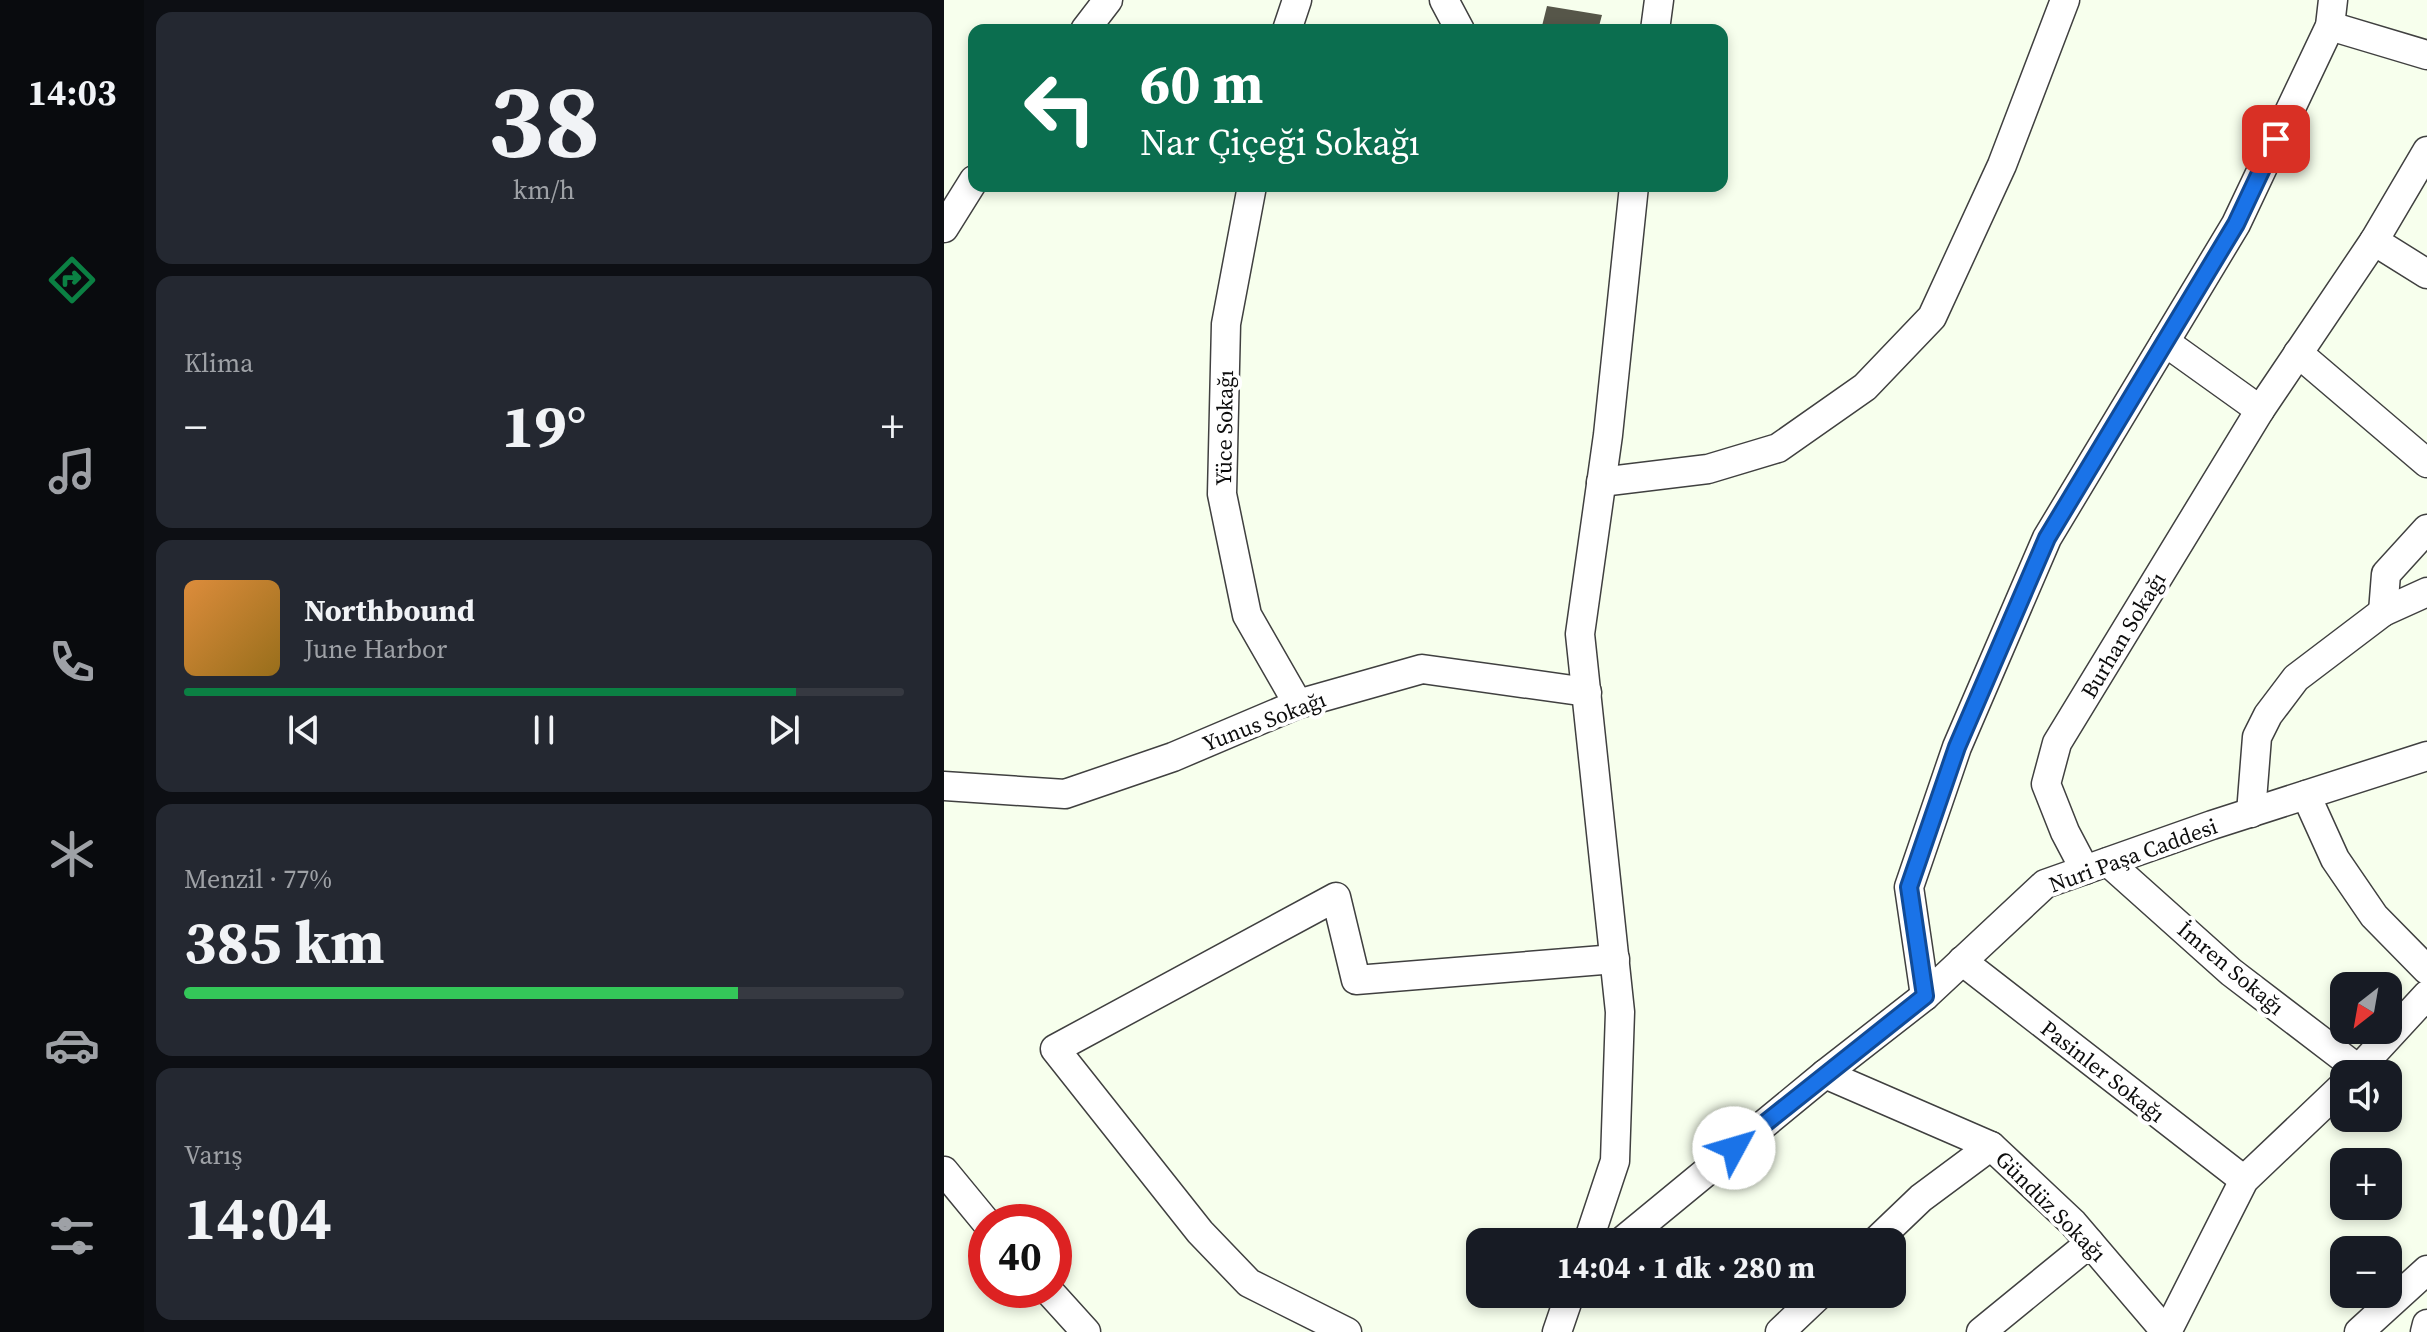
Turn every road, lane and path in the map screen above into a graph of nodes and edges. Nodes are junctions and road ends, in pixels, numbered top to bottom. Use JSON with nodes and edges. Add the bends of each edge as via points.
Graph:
{"nodes":[{"id":1,"x":1108,"y":0,"type":"edge"},
{"id":2,"x":1297,"y":0,"type":"edge"},
{"id":3,"x":1444,"y":0,"type":"edge"},
{"id":4,"x":1659,"y":0,"type":"edge"},
{"id":5,"x":2065,"y":0,"type":"edge"},
{"id":6,"x":2332,"y":13,"type":"edge"},
{"id":7,"x":1090,"y":24,"type":"edge"},
{"id":8,"x":1289,"y":24,"type":"edge"},
{"id":9,"x":1457,"y":24,"type":"edge"},
{"id":10,"x":1656,"y":24,"type":"edge"},
{"id":11,"x":2427,"y":55,"type":"edge"},
{"id":12,"x":2427,"y":151,"type":"edge"},
{"id":13,"x":968,"y":190,"type":"edge"},
{"id":14,"x":1251,"y":192,"type":"edge"},
{"id":15,"x":1633,"y":192,"type":"edge"},
{"id":16,"x":944,"y":228,"type":"edge"},
{"id":17,"x":2374,"y":241,"type":"junction"},
{"id":18,"x":2427,"y":274,"type":"edge"},
{"id":19,"x":2165,"y":342,"type":"junction"},
{"id":20,"x":2298,"y":353,"type":"junction"},
{"id":21,"x":2260,"y":410,"type":"junction"},
{"id":22,"x":2427,"y":463,"type":"edge"},
{"id":23,"x":1601,"y":482,"type":"junction"},
{"id":24,"x":2427,"y":529,"type":"edge"},
{"id":25,"x":2427,"y":592,"type":"edge"},
{"id":26,"x":2383,"y":612,"type":"junction"},
{"id":27,"x":1587,"y":692,"type":"junction"},
{"id":28,"x":1298,"y":704,"type":"junction"},
{"id":29,"x":2427,"y":756,"type":"edge"},
{"id":30,"x":944,"y":786,"type":"edge"},
{"id":31,"x":2306,"y":795,"type":"junction"},
{"id":32,"x":2251,"y":813,"type":"junction"},
{"id":33,"x":2097,"y":866,"type":"junction"},
{"id":34,"x":1615,"y":959,"type":"junction"},
{"id":35,"x":1962,"y":961,"type":"junction"},
{"id":36,"x":2427,"y":970,"type":"edge"},
{"id":37,"x":2427,"y":995,"type":"edge"},
{"id":38,"x":1925,"y":996,"type":"junction"},
{"id":39,"x":2333,"y":1060,"type":"edge"},
{"id":40,"x":2367,"y":1060,"type":"edge"},
{"id":41,"x":1825,"y":1074,"type":"junction"},
{"id":42,"x":2330,"y":1097,"type":"edge"},
{"id":43,"x":1991,"y":1146,"type":"junction"},
{"id":44,"x":944,"y":1171,"type":"edge"},
{"id":45,"x":2244,"y":1180,"type":"junction"},
{"id":46,"x":971,"y":1204,"type":"edge"},
{"id":47,"x":1593,"y":1228,"type":"edge"},
{"id":48,"x":1638,"y":1228,"type":"edge"},
{"id":49,"x":1890,"y":1228,"type":"edge"},
{"id":50,"x":2090,"y":1243,"type":"junction"},
{"id":51,"x":2427,"y":1270,"type":"edge"},
{"id":52,"x":1064,"y":1308,"type":"edge"},
{"id":53,"x":1565,"y":1308,"type":"edge"},
{"id":54,"x":1805,"y":1308,"type":"edge"},
{"id":55,"x":2427,"y":1324,"type":"edge"},
{"id":56,"x":1086,"y":1332,"type":"edge"},
{"id":57,"x":1347,"y":1332,"type":"edge"},
{"id":58,"x":1557,"y":1332,"type":"edge"},
{"id":59,"x":1780,"y":1332,"type":"edge"},
{"id":60,"x":1981,"y":1332,"type":"edge"},
{"id":61,"x":2166,"y":1332,"type":"edge"},
{"id":62,"x":2359,"y":1332,"type":"edge"},
{"id":63,"x":2425,"y":1332,"type":"edge"}],
"edges":[{"from":1,"to":7,"type":"street"},
{"from":2,"to":8,"type":"street"},
{"from":3,"to":9,"type":"street"},
{"from":4,"to":10,"type":"street"},
{"from":5,"to":23,"type":"street","via":[[2002,165],[1932,317],[1865,387],[1778,448],[1708,469]]},
{"from":6,"to":11,"type":"street"},
{"from":6,"to":19,"type":"street","via":[[2236,224]]},
{"from":12,"to":17,"type":"street","name":"Burhan Sokağı"},
{"from":13,"to":16,"type":"street"},
{"from":14,"to":28,"type":"street","name":"Yüce Sokağı","via":[[1226,324],[1222,494],[1247,615]]},
{"from":15,"to":23,"type":"street"},
{"from":17,"to":18,"type":"street"},
{"from":17,"to":20,"type":"street","name":"Burhan Sokağı"},
{"from":19,"to":21,"type":"street"},
{"from":19,"to":38,"type":"street","via":[[2047,538],[1957,747],[1909,887]]},
{"from":20,"to":21,"type":"street","name":"Burhan Sokağı"},
{"from":20,"to":22,"type":"street"},
{"from":21,"to":33,"type":"street","name":"Burhan Sokağı","via":[[2057,743],[2046,784],[2065,832]]},
{"from":23,"to":27,"type":"street","via":[[1580,634]]},
{"from":24,"to":26,"type":"street","via":[[2386,574]]},
{"from":25,"to":26,"type":"street"},
{"from":26,"to":32,"type":"street","via":[[2296,678],[2268,715],[2257,737]]},
{"from":27,"to":28,"type":"street","name":"Yunus Sokağı","via":[[1422,669]]},
{"from":27,"to":34,"type":"street"},
{"from":28,"to":30,"type":"street","name":"Yunus Sokağı","via":[[1173,757],[1065,794]]},
{"from":29,"to":31,"type":"street","name":"Nuri Paşa Caddesi"},
{"from":31,"to":32,"type":"street","name":"Nuri Paşa Caddesi"},
{"from":31,"to":36,"type":"street","via":[[2350,882],[2374,916]]},
{"from":32,"to":33,"type":"street","name":"Nuri Paşa Caddesi"},
{"from":33,"to":35,"type":"street","name":"Nuri Paşa Caddesi","via":[[2045,884]]},
{"from":33,"to":39,"type":"street","name":"İmren Sokağı"},
{"from":34,"to":47,"type":"street","via":[[1620,1012],[1615,1161]]},
{"from":34,"to":57,"type":"street","via":[[1356,980],[1336,897],[1055,1049],[1200,1232],[1249,1283]]},
{"from":35,"to":38,"type":"street","name":"Nuri Paşa Caddesi"},
{"from":35,"to":45,"type":"street","name":"Pasinler Sokağı"},
{"from":37,"to":40,"type":"street"},
{"from":38,"to":41,"type":"street","name":"Nuri Paşa Caddesi"},
{"from":41,"to":43,"type":"street","name":"Gündüz Sokağı"},
{"from":41,"to":48,"type":"street","name":"Nuri Paşa Caddesi"},
{"from":42,"to":45,"type":"street"},
{"from":43,"to":49,"type":"street"},
{"from":43,"to":50,"type":"street","name":"Gündüz Sokağı"},
{"from":44,"to":46,"type":"street"},
{"from":45,"to":61,"type":"street"},
{"from":50,"to":60,"type":"street"},
{"from":50,"to":61,"type":"street","name":"Gündüz Sokağı"},
{"from":51,"to":62,"type":"street"},
{"from":52,"to":56,"type":"street"},
{"from":53,"to":58,"type":"street"},
{"from":54,"to":59,"type":"street"},
{"from":55,"to":63,"type":"street"}]}
